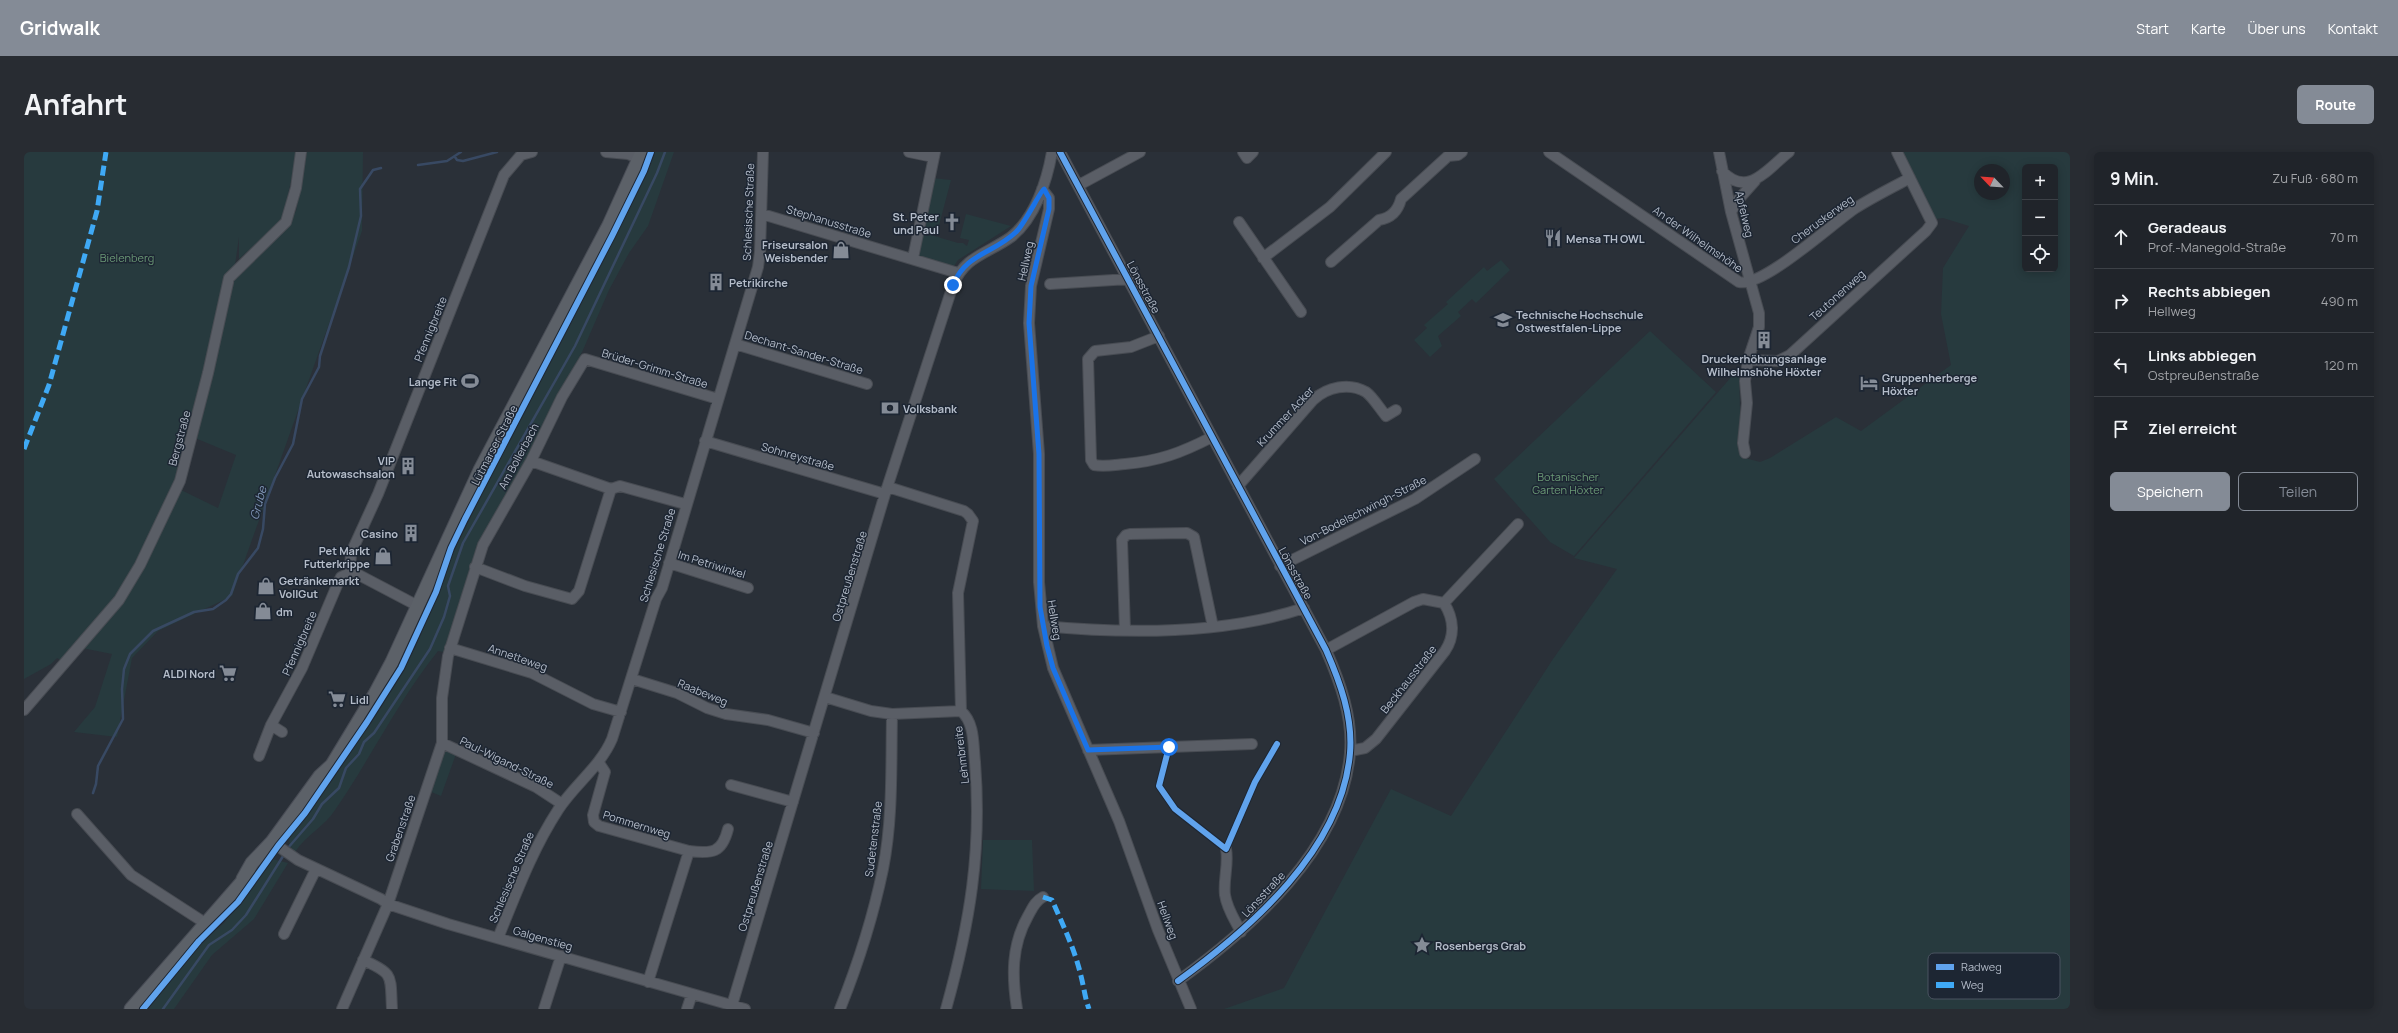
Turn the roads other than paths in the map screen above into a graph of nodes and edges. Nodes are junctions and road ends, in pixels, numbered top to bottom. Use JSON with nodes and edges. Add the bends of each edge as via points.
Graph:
{"nodes":[{"id":1,"x":301,"y":152,"type":"edge"},
{"id":2,"x":532,"y":152,"type":"edge"},
{"id":3,"x":606,"y":152,"type":"edge"},
{"id":4,"x":763,"y":152,"type":"edge"},
{"id":5,"x":909,"y":152,"type":"edge"},
{"id":6,"x":1052,"y":152,"type":"edge"},
{"id":7,"x":1060,"y":152,"type":"edge"},
{"id":8,"x":1140,"y":152,"type":"edge"},
{"id":9,"x":1243,"y":152,"type":"edge"},
{"id":10,"x":1253,"y":152,"type":"edge"},
{"id":11,"x":1386,"y":152,"type":"edge"},
{"id":12,"x":1462,"y":152,"type":"edge"},
{"id":13,"x":1549,"y":152,"type":"edge"},
{"id":14,"x":1719,"y":152,"type":"edge"},
{"id":15,"x":1789,"y":152,"type":"edge"},
{"id":16,"x":1897,"y":152,"type":"edge"},
{"id":17,"x":520,"y":154,"type":"edge"},
{"id":18,"x":641,"y":155,"type":"edge"},
{"id":19,"x":934,"y":155,"type":"edge"},
{"id":20,"x":1722,"y":171,"type":"junction"},
{"id":21,"x":1910,"y":178,"type":"junction"},
{"id":22,"x":1755,"y":181,"type":"junction"},
{"id":23,"x":1079,"y":185,"type":"junction"},
{"id":24,"x":1042,"y":189,"type":"junction"},
{"id":25,"x":1731,"y":212,"type":"junction"},
{"id":26,"x":762,"y":214,"type":"junction"},
{"id":27,"x":1239,"y":222,"type":"dead end"},
{"id":28,"x":913,"y":258,"type":"junction"},
{"id":29,"x":1263,"y":258,"type":"junction"},
{"id":30,"x":1331,"y":262,"type":"dead end"},
{"id":31,"x":958,"y":273,"type":"junction"},
{"id":32,"x":1129,"y":279,"type":"junction"},
{"id":33,"x":1749,"y":282,"type":"junction"},
{"id":34,"x":1050,"y":284,"type":"dead end"},
{"id":35,"x":1301,"y":312,"type":"dead end"},
{"id":36,"x":1159,"y":336,"type":"junction"},
{"id":37,"x":735,"y":344,"type":"junction"},
{"id":38,"x":585,"y":359,"type":"joint"},
{"id":39,"x":1748,"y":360,"type":"junction"},
{"id":40,"x":867,"y":384,"type":"dead end"},
{"id":41,"x":718,"y":399,"type":"junction"},
{"id":42,"x":1396,"y":410,"type":"dead end"},
{"id":43,"x":1212,"y":437,"type":"junction"},
{"id":44,"x":705,"y":441,"type":"junction"},
{"id":45,"x":1745,"y":453,"type":"dead end"},
{"id":46,"x":1474,"y":459,"type":"dead end"},
{"id":47,"x":530,"y":461,"type":"junction"},
{"id":48,"x":1238,"y":486,"type":"junction"},
{"id":49,"x":611,"y":489,"type":"junction"},
{"id":50,"x":886,"y":490,"type":"junction"},
{"id":51,"x":685,"y":504,"type":"junction"},
{"id":52,"x":1518,"y":524,"type":"dead end"},
{"id":53,"x":669,"y":563,"type":"junction"},
{"id":54,"x":475,"y":566,"type":"junction"},
{"id":55,"x":1280,"y":566,"type":"junction"},
{"id":56,"x":350,"y":573,"type":"junction"},
{"id":57,"x":748,"y":588,"type":"dead end"},
{"id":58,"x":1444,"y":603,"type":"junction"},
{"id":59,"x":418,"y":606,"type":"junction"},
{"id":60,"x":1304,"y":608,"type":"junction"},
{"id":61,"x":1043,"y":626,"type":"junction"},
{"id":62,"x":1213,"y":627,"type":"junction"},
{"id":63,"x":1125,"y":630,"type":"junction"},
{"id":64,"x":450,"y":648,"type":"junction"},
{"id":65,"x":1326,"y":650,"type":"junction"},
{"id":66,"x":632,"y":679,"type":"junction"},
{"id":67,"x":825,"y":697,"type":"junction"},
{"id":68,"x":24,"y":710,"type":"edge"},
{"id":69,"x":961,"y":711,"type":"junction"},
{"id":70,"x":621,"y":712,"type":"junction"},
{"id":71,"x":892,"y":714,"type":"junction"},
{"id":72,"x":271,"y":725,"type":"junction"},
{"id":73,"x":282,"y":732,"type":"dead end"},
{"id":74,"x":814,"y":733,"type":"junction"},
{"id":75,"x":442,"y":743,"type":"junction"},
{"id":76,"x":1252,"y":744,"type":"dead end"},
{"id":77,"x":1088,"y":750,"type":"junction"},
{"id":78,"x":1350,"y":752,"type":"junction"},
{"id":79,"x":259,"y":756,"type":"dead end"},
{"id":80,"x":599,"y":763,"type":"junction"},
{"id":81,"x":731,"y":785,"type":"dead end"},
{"id":82,"x":793,"y":802,"type":"junction"},
{"id":83,"x":562,"y":804,"type":"junction"},
{"id":84,"x":77,"y":814,"type":"dead end"},
{"id":85,"x":728,"y":829,"type":"dead end"},
{"id":86,"x":275,"y":844,"type":"junction"},
{"id":87,"x":1226,"y":849,"type":"dead end"},
{"id":88,"x":689,"y":851,"type":"junction"},
{"id":89,"x":316,"y":869,"type":"junction"},
{"id":90,"x":1043,"y":897,"type":"dead end"},
{"id":91,"x":388,"y":904,"type":"junction"},
{"id":92,"x":205,"y":923,"type":"junction"},
{"id":93,"x":1241,"y":932,"type":"junction"},
{"id":94,"x":284,"y":934,"type":"dead end"},
{"id":95,"x":498,"y":938,"type":"junction"},
{"id":96,"x":561,"y":956,"type":"junction"},
{"id":97,"x":363,"y":960,"type":"junction"},
{"id":98,"x":1178,"y":981,"type":"junction"},
{"id":99,"x":648,"y":982,"type":"junction"},
{"id":100,"x":692,"y":994,"type":"junction"},
{"id":101,"x":732,"y":1005,"type":"junction"},
{"id":102,"x":131,"y":1009,"type":"edge"},
{"id":103,"x":342,"y":1009,"type":"edge"},
{"id":104,"x":392,"y":1009,"type":"edge"},
{"id":105,"x":544,"y":1009,"type":"edge"},
{"id":106,"x":687,"y":1009,"type":"edge"},
{"id":107,"x":745,"y":1009,"type":"edge"},
{"id":108,"x":840,"y":1009,"type":"edge"},
{"id":109,"x":946,"y":1009,"type":"edge"},
{"id":110,"x":1017,"y":1009,"type":"edge"},
{"id":111,"x":1191,"y":1009,"type":"edge"}],
"edges":[{"from":1,"to":68,"type":"street","name":"Bergstraße","via":[[296,188],[286,222],[229,278],[182,474],[140,565],[119,600]]},
{"from":2,"to":17,"type":"street","name":"Pfennigbreite"},
{"from":3,"to":18,"type":"street"},
{"from":4,"to":26,"type":"street","name":"Schlesische Straße"},
{"from":5,"to":19,"type":"street"},
{"from":6,"to":24,"type":"street","name":"Ostpreußenstraße"},
{"from":7,"to":23,"type":"street","name":"Lönsstraße"},
{"from":8,"to":23,"type":"street"},
{"from":9,"to":10,"type":"street","via":[[1247,158]]},
{"from":11,"to":29,"type":"street","via":[[1330,207]]},
{"from":12,"to":30,"type":"street","via":[[1458,156],[1448,156],[1401,199],[1399,207],[1388,218],[1379,220]]},
{"from":13,"to":33,"type":"street","name":"An der Wilhelmshöhe","via":[[1739,282]]},
{"from":14,"to":20,"type":"street","name":"Apfelweg"},
{"from":15,"to":22,"type":"street"},
{"from":16,"to":21,"type":"street"},
{"from":17,"to":56,"type":"street","name":"Pfennigbreite","via":[[504,176],[378,494],[351,553]]},
{"from":18,"to":59,"type":"main road","name":"Lütmarser Straße","via":[[609,225],[480,470]]},
{"from":19,"to":28,"type":"street"},
{"from":20,"to":22,"type":"street","via":[[1735,180]]},
{"from":20,"to":25,"type":"street","name":"Apfelweg"},
{"from":21,"to":33,"type":"street","name":"Cheruskerweg","via":[[1855,208],[1775,269]]},
{"from":21,"to":39,"type":"street","name":"Teutonenweg","via":[[1932,222],[1926,231],[1790,355],[1778,361]]},
{"from":22,"to":25,"type":"street"},
{"from":23,"to":32,"type":"street","name":"Lönsstraße"},
{"from":24,"to":31,"type":"street","name":"Ostpreußenstraße","via":[[1017,232],[969,261]]},
{"from":24,"to":61,"type":"street","name":"Hellweg","via":[[1049,198],[1049,209],[1031,286],[1029,323],[1039,454],[1039,582]]},
{"from":25,"to":33,"type":"street","name":"Apfelweg"},
{"from":26,"to":28,"type":"street","name":"Stephanusstraße"},
{"from":26,"to":37,"type":"street","name":"Schlesische Straße","via":[[758,267]]},
{"from":27,"to":29,"type":"street"},
{"from":28,"to":31,"type":"street","name":"Stephanusstraße"},
{"from":29,"to":35,"type":"street"},
{"from":31,"to":50,"type":"street","name":"Ostpreußenstraße"},
{"from":32,"to":34,"type":"street"},
{"from":32,"to":36,"type":"street","name":"Lönsstraße"},
{"from":33,"to":39,"type":"street","name":"An der Wilhelmshöhe","via":[[1759,313],[1759,327]]},
{"from":36,"to":43,"type":"street","name":"Lönsstraße"},
{"from":36,"to":43,"type":"street","via":[[1131,347],[1095,351],[1088,359],[1091,460],[1094,465],[1102,467],[1146,462],[1184,452]]},
{"from":37,"to":40,"type":"street","name":"Dechant-Sander-Straße"},
{"from":37,"to":41,"type":"street","name":"Schlesische Straße"},
{"from":38,"to":41,"type":"street","name":"Brüder-Grimm-Straße"},
{"from":38,"to":47,"type":"street","name":"Am Bollerbach","via":[[562,397]]},
{"from":39,"to":45,"type":"street","name":"An der Wilhelmshöhe","via":[[1745,381]]},
{"from":41,"to":44,"type":"street","name":"Schlesische Straße"},
{"from":42,"to":48,"type":"street","name":"Krummer Acker","via":[[1386,416],[1367,393],[1358,389],[1347,386],[1326,390],[1313,400]]},
{"from":43,"to":48,"type":"street","name":"Lönsstraße"},
{"from":44,"to":50,"type":"street","name":"Sohnreystraße"},
{"from":44,"to":51,"type":"street","name":"Schlesische Straße"},
{"from":46,"to":55,"type":"street","name":"Von-Bodelschwingh-Straße","via":[[1415,499]]},
{"from":47,"to":49,"type":"street"},
{"from":47,"to":54,"type":"street","name":"Am Bollerbach","via":[[482,545]]},
{"from":48,"to":55,"type":"street","name":"Lönsstraße"},
{"from":49,"to":51,"type":"street","via":[[620,486]]},
{"from":49,"to":54,"type":"street","via":[[576,596],[572,599],[501,578]]},
{"from":50,"to":67,"type":"street","name":"Ostpreußenstraße"},
{"from":50,"to":69,"type":"street","name":"Lehmbreite","via":[[964,511],[971,517],[958,593]]},
{"from":51,"to":53,"type":"street","name":"Schlesische Straße"},
{"from":52,"to":58,"type":"street"},
{"from":53,"to":57,"type":"street","name":"Im Petriwinkel"},
{"from":53,"to":66,"type":"street","name":"Schlesische Straße"},
{"from":54,"to":64,"type":"street","name":"Am Bollerbach"},
{"from":55,"to":60,"type":"street","name":"Lönsstraße"},
{"from":56,"to":59,"type":"street","via":[[359,574]]},
{"from":56,"to":72,"type":"street","name":"Pfennigbreite","via":[[341,577],[310,650]]},
{"from":58,"to":65,"type":"street","via":[[1423,599],[1414,602]]},
{"from":58,"to":78,"type":"street","name":"Beckhausstraße","via":[[1452,622],[1450,643],[1445,651],[1376,739],[1365,748]]},
{"from":59,"to":86,"type":"main road","name":"Lütmarser Straße","via":[[392,662],[346,738],[329,756],[320,776]]},
{"from":60,"to":62,"type":"street","via":[[1263,621]]},
{"from":60,"to":65,"type":"street","name":"Lönsstraße"},
{"from":61,"to":63,"type":"street"},
{"from":61,"to":77,"type":"street","name":"Hellweg","via":[[1053,668]]},
{"from":62,"to":63,"type":"street"},
{"from":62,"to":63,"type":"street","via":[[1194,537],[1187,533],[1130,534],[1122,540]]},
{"from":64,"to":70,"type":"street","name":"Annetteweg","via":[[532,672],[593,704]]},
{"from":64,"to":75,"type":"street","name":"Grabenstraße","via":[[442,698]]},
{"from":65,"to":78,"type":"street","name":"Lönsstraße","via":[[1344,695],[1350,732]]},
{"from":66,"to":70,"type":"street","name":"Schlesische Straße"},
{"from":66,"to":74,"type":"street","name":"Raabeweg","via":[[677,693],[726,714],[768,720]]},
{"from":67,"to":71,"type":"street"},
{"from":67,"to":74,"type":"street","name":"Ostpreußenstraße"},
{"from":69,"to":71,"type":"street"},
{"from":69,"to":109,"type":"street","name":"Lehmbreite","via":[[971,724],[974,748],[978,814],[977,850],[971,902]]},
{"from":70,"to":80,"type":"street","name":"Schlesische Straße","via":[[612,740]]},
{"from":71,"to":108,"type":"street","name":"Sudetenstraße","via":[[891,792],[883,869],[863,946]]},
{"from":72,"to":73,"type":"street"},
{"from":72,"to":79,"type":"street","name":"Pfennigbreite"},
{"from":74,"to":82,"type":"street","name":"Ostpreußenstraße"},
{"from":75,"to":83,"type":"street","name":"Paul-Wigand-Straße","via":[[536,787]]},
{"from":75,"to":91,"type":"street","name":"Grabenstraße"},
{"from":76,"to":77,"type":"street"},
{"from":77,"to":98,"type":"street","name":"Hellweg","via":[[1119,821]]},
{"from":78,"to":93,"type":"street","name":"Lönsstraße","via":[[1339,801],[1318,841],[1284,889]]},
{"from":80,"to":83,"type":"street","name":"Schlesische Straße","via":[[574,787]]},
{"from":80,"to":88,"type":"street","name":"Pommernweg","via":[[605,772],[593,815],[594,822],[599,826]]},
{"from":81,"to":82,"type":"street"},
{"from":82,"to":101,"type":"street","name":"Ostpreußenstraße"},
{"from":83,"to":95,"type":"street","name":"Schlesische Straße","via":[[534,850]]},
{"from":84,"to":92,"type":"street","via":[[131,875]]},
{"from":85,"to":88,"type":"street","name":"Pommernweg","via":[[722,846],[716,850]]},
{"from":86,"to":89,"type":"street","name":"Galgenstieg"},
{"from":86,"to":92,"type":"main road","name":"Lütmarser Straße"},
{"from":87,"to":93,"type":"street","via":[[1228,862],[1225,894],[1228,909]]},
{"from":88,"to":99,"type":"street"},
{"from":89,"to":91,"type":"street","name":"Galgenstieg"},
{"from":89,"to":94,"type":"street"},
{"from":90,"to":110,"type":"street","via":[[1033,906],[1026,920],[1014,956],[1013,982]]},
{"from":91,"to":95,"type":"street","name":"Galgenstieg"},
{"from":91,"to":97,"type":"street","name":"Grabenstraße"},
{"from":92,"to":102,"type":"main road","name":"Lütmarser Straße"},
{"from":93,"to":98,"type":"street","name":"Lönsstraße"},
{"from":95,"to":96,"type":"street","name":"Galgenstieg"},
{"from":96,"to":99,"type":"street","name":"Galgenstieg"},
{"from":96,"to":105,"type":"street"},
{"from":97,"to":103,"type":"street","name":"Grabenstraße"},
{"from":97,"to":104,"type":"street","via":[[386,971],[390,978]]},
{"from":98,"to":111,"type":"street","name":"Hellweg"},
{"from":99,"to":100,"type":"street","name":"Galgenstieg"},
{"from":100,"to":101,"type":"street","name":"Galgenstieg"},
{"from":100,"to":106,"type":"street"},
{"from":101,"to":107,"type":"street","name":"Galgenstieg"}]}
